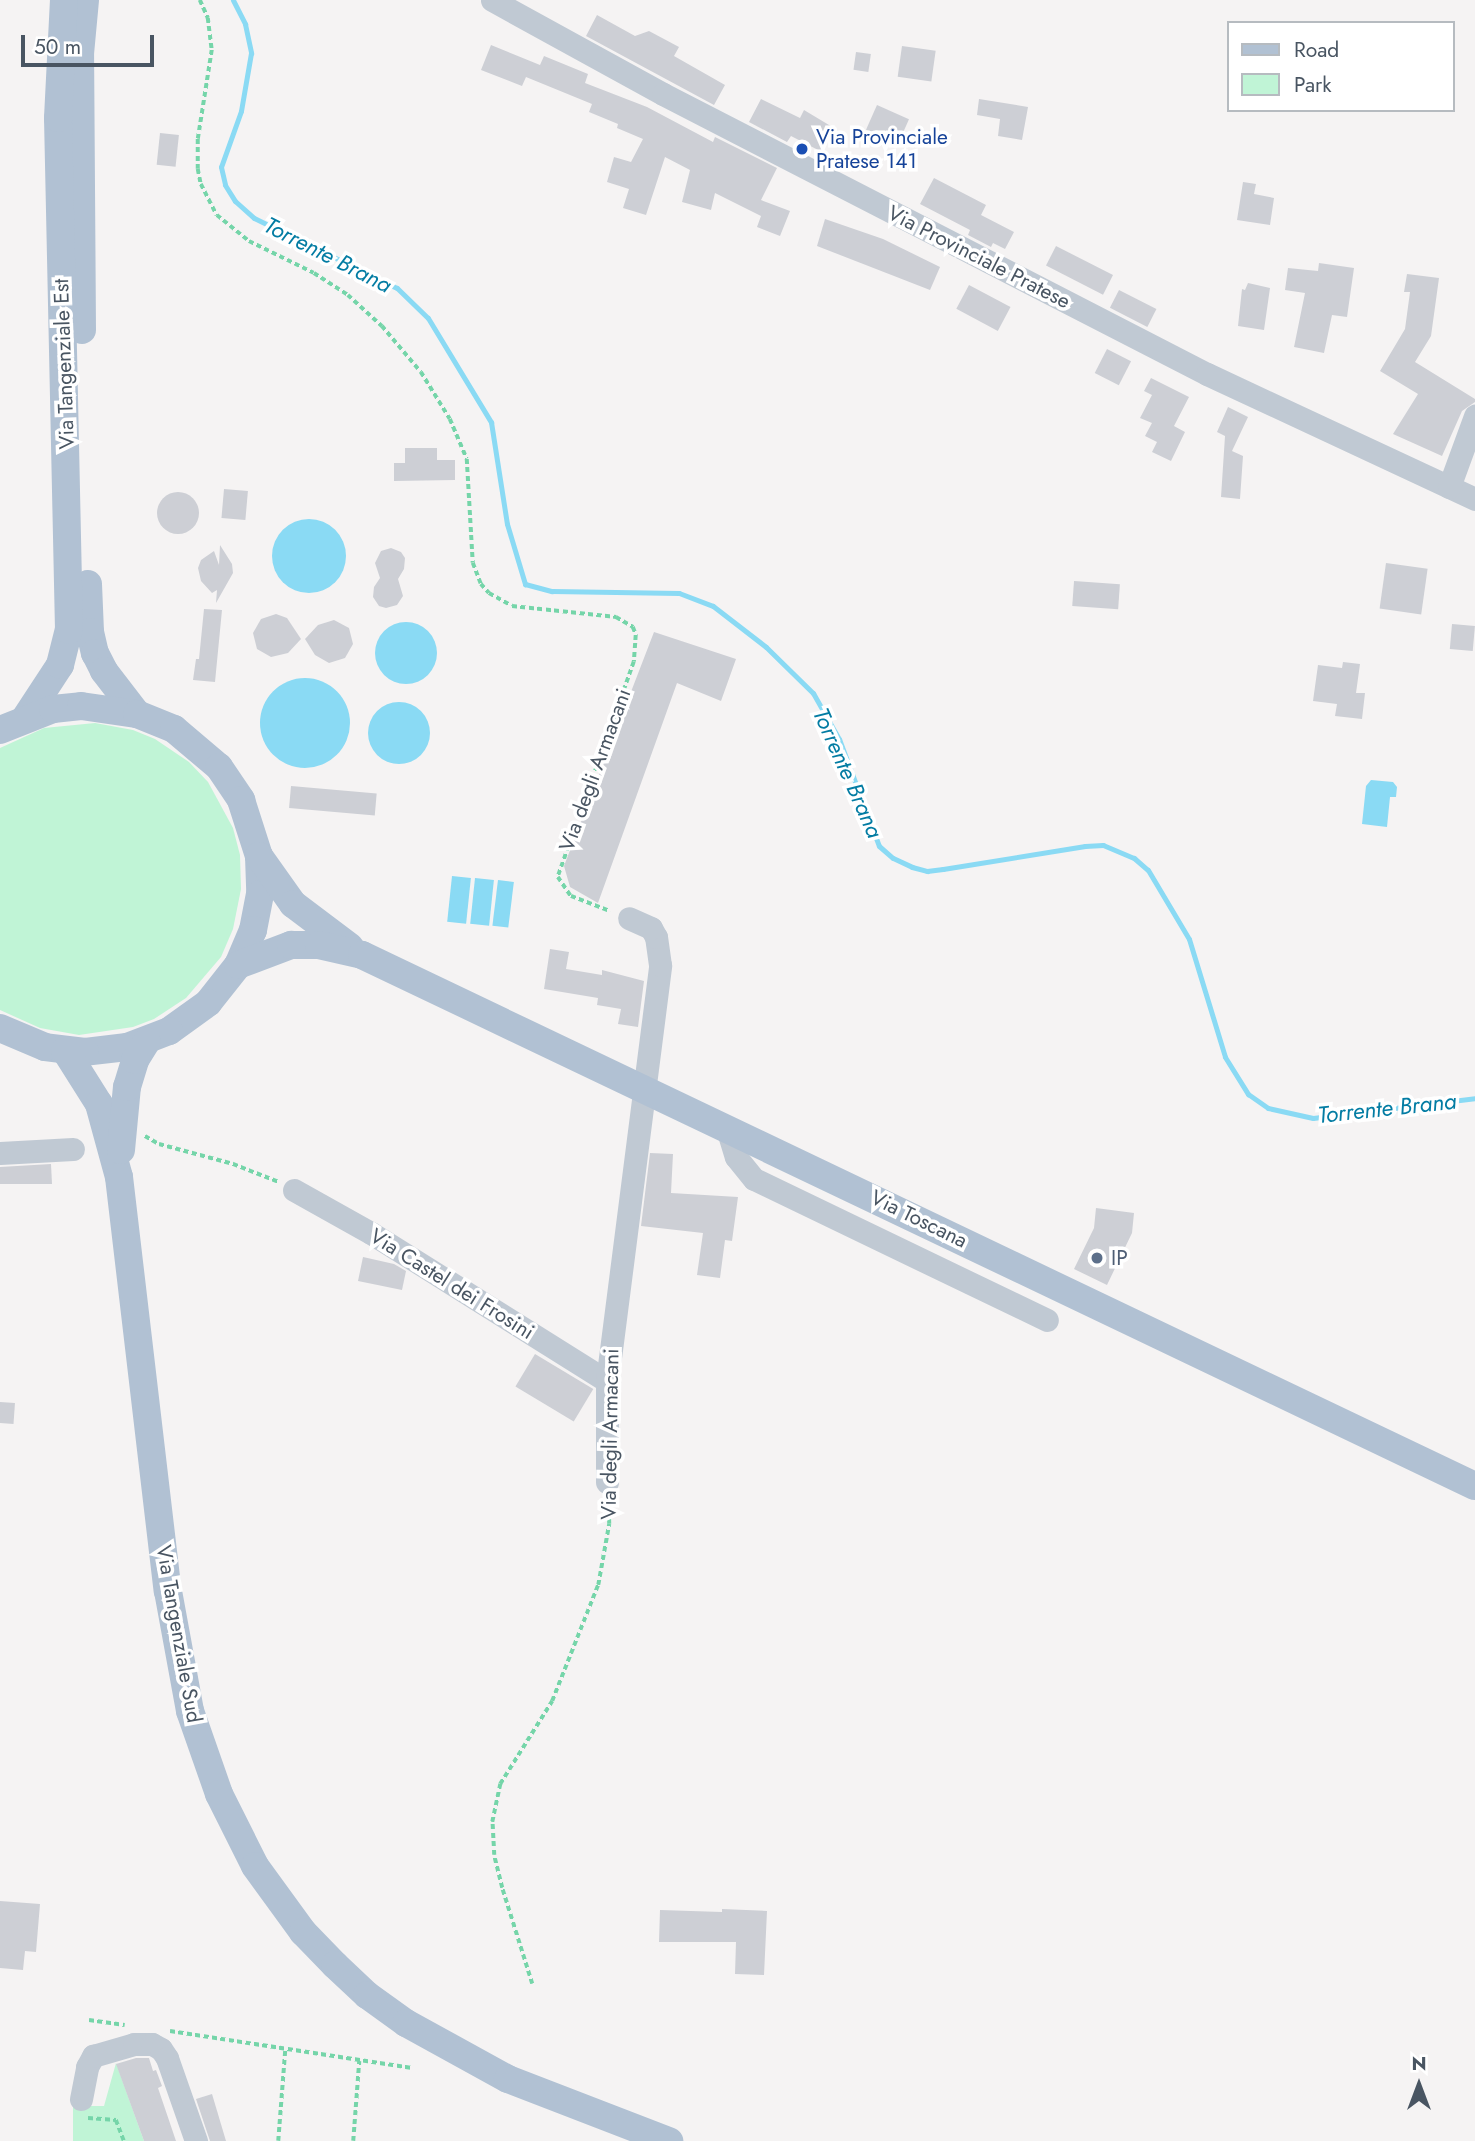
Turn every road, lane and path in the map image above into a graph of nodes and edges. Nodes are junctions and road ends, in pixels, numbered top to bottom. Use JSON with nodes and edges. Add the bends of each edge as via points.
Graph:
{"nodes":[{"id":1,"x":64,"y":0,"type":"edge"},
{"id":2,"x":85,"y":0,"type":"edge"},
{"id":3,"x":200,"y":0,"type":"edge"},
{"id":4,"x":492,"y":0,"type":"edge"},
{"id":5,"x":1475,"y":416,"type":"edge"},
{"id":6,"x":1449,"y":487,"type":"junction"},
{"id":7,"x":1475,"y":499,"type":"edge"},
{"id":8,"x":137,"y":713,"type":"junction"},
{"id":9,"x":26,"y":717,"type":"junction"},
{"id":10,"x":0,"y":730,"type":"edge"},
{"id":11,"x":259,"y":856,"type":"junction"},
{"id":12,"x":629,"y":918,"type":"joint"},
{"id":13,"x":362,"y":955,"type":"junction"},
{"id":14,"x":238,"y":965,"type":"junction"},
{"id":15,"x":0,"y":1028,"type":"edge"},
{"id":16,"x":147,"y":1041,"type":"junction"},
{"id":17,"x":65,"y":1050,"type":"junction"},
{"id":18,"x":644,"y":1089,"type":"junction"},
{"id":19,"x":727,"y":1128,"type":"junction"},
{"id":20,"x":144,"y":1130,"type":"dead end"},
{"id":21,"x":73,"y":1149,"type":"dead end"},
{"id":22,"x":0,"y":1153,"type":"edge"},
{"id":23,"x":120,"y":1177,"type":"junction"},
{"id":24,"x":294,"y":1189,"type":"joint"},
{"id":25,"x":1047,"y":1320,"type":"dead end"},
{"id":26,"x":607,"y":1381,"type":"junction"},
{"id":27,"x":607,"y":1482,"type":"joint"},
{"id":28,"x":1475,"y":1486,"type":"edge"},
{"id":29,"x":532,"y":1984,"type":"dead end"},
{"id":30,"x":89,"y":2020,"type":"dead end"},
{"id":31,"x":129,"y":2025,"type":"dead end"},
{"id":32,"x":169,"y":2031,"type":"dead end"},
{"id":33,"x":285,"y":2049,"type":"junction"},
{"id":34,"x":359,"y":2061,"type":"junction"},
{"id":35,"x":412,"y":2068,"type":"dead end"},
{"id":36,"x":81,"y":2099,"type":"joint"},
{"id":37,"x":124,"y":2141,"type":"edge"},
{"id":38,"x":196,"y":2141,"type":"edge"},
{"id":39,"x":278,"y":2141,"type":"edge"},
{"id":40,"x":353,"y":2141,"type":"edge"},
{"id":41,"x":669,"y":2141,"type":"edge"}],
"edges":[{"from":1,"to":9,"type":"main road","name":"Via Tangenziale Est","via":[[58,118],[69,630],[60,666]]},
{"from":2,"to":8,"type":"main road","name":"Via Tangenziale Est","via":[[79,181],[90,632],[104,671]]},
{"from":3,"to":12,"type":"path","name":"Via degli Armacani","via":[[208,18],[212,50],[198,139],[198,169],[217,215],[249,241],[348,295],[421,372],[450,419],[467,459],[473,563],[489,593],[512,606],[616,617],[633,627],[634,662],[558,877],[571,896]]},
{"from":4,"to":6,"type":"street","name":"Via Provinciale Pratese","via":[[663,94],[1206,374]]},
{"from":5,"to":6,"type":"street"},
{"from":6,"to":7,"type":"street","name":"Via Provinciale Pratese"},
{"from":8,"to":9,"type":"main road","via":[[81,706]]},
{"from":8,"to":11,"type":"main road","via":[[190,740],[219,766],[245,808]]},
{"from":9,"to":10,"type":"main road"},
{"from":11,"to":13,"type":"main road","name":"Via Toscana","via":[[293,904]]},
{"from":11,"to":14,"type":"main road","via":[[257,912]]},
{"from":12,"to":18,"type":"street","name":"Via degli Armacani","via":[[652,928],[659,949]]},
{"from":13,"to":14,"type":"main road","name":"Via Toscana","via":[[291,945]]},
{"from":13,"to":18,"type":"main road","name":"Via Toscana"},
{"from":14,"to":16,"type":"main road","via":[[225,985],[190,1019]]},
{"from":15,"to":17,"type":"main road","via":[[27,1041]]},
{"from":16,"to":17,"type":"main road","via":[[106,1051]]},
{"from":16,"to":23,"type":"main road","name":"Via Tangenziale Sud","via":[[127,1087]]},
{"from":17,"to":23,"type":"main road","name":"Via Tangenziale Sud","via":[[99,1104]]},
{"from":18,"to":19,"type":"main road","name":"Via Toscana"},
{"from":18,"to":26,"type":"street","name":"Via degli Armacani"},
{"from":19,"to":25,"type":"street","via":[[741,1167],[754,1179]]},
{"from":19,"to":28,"type":"main road","name":"Via Toscana"},
{"from":20,"to":24,"type":"path","via":[[153,1142],[233,1164]]},
{"from":21,"to":22,"type":"street"},
{"from":23,"to":41,"type":"main road","name":"Via Tangenziale Sud","via":[[180,1665],[202,1752],[255,1866],[303,1932],[367,1995],[406,2023],[508,2080]]},
{"from":24,"to":26,"type":"street","name":"Via Castel dei Frosini"},
{"from":26,"to":27,"type":"street","name":"Via degli Armacani"},
{"from":27,"to":29,"type":"path","name":"Via degli Armacani","via":[[609,1524],[598,1585],[552,1701],[500,1784],[492,1822],[500,1877]]},
{"from":30,"to":31,"type":"path"},
{"from":32,"to":33,"type":"path"},
{"from":33,"to":34,"type":"path"},
{"from":33,"to":39,"type":"path"},
{"from":34,"to":35,"type":"path"},
{"from":34,"to":40,"type":"path"},
{"from":36,"to":37,"type":"path","via":[[79,2117],[117,2120]]},
{"from":36,"to":38,"type":"street","via":[[93,2056],[134,2044],[152,2044],[167,2058]]}]}
